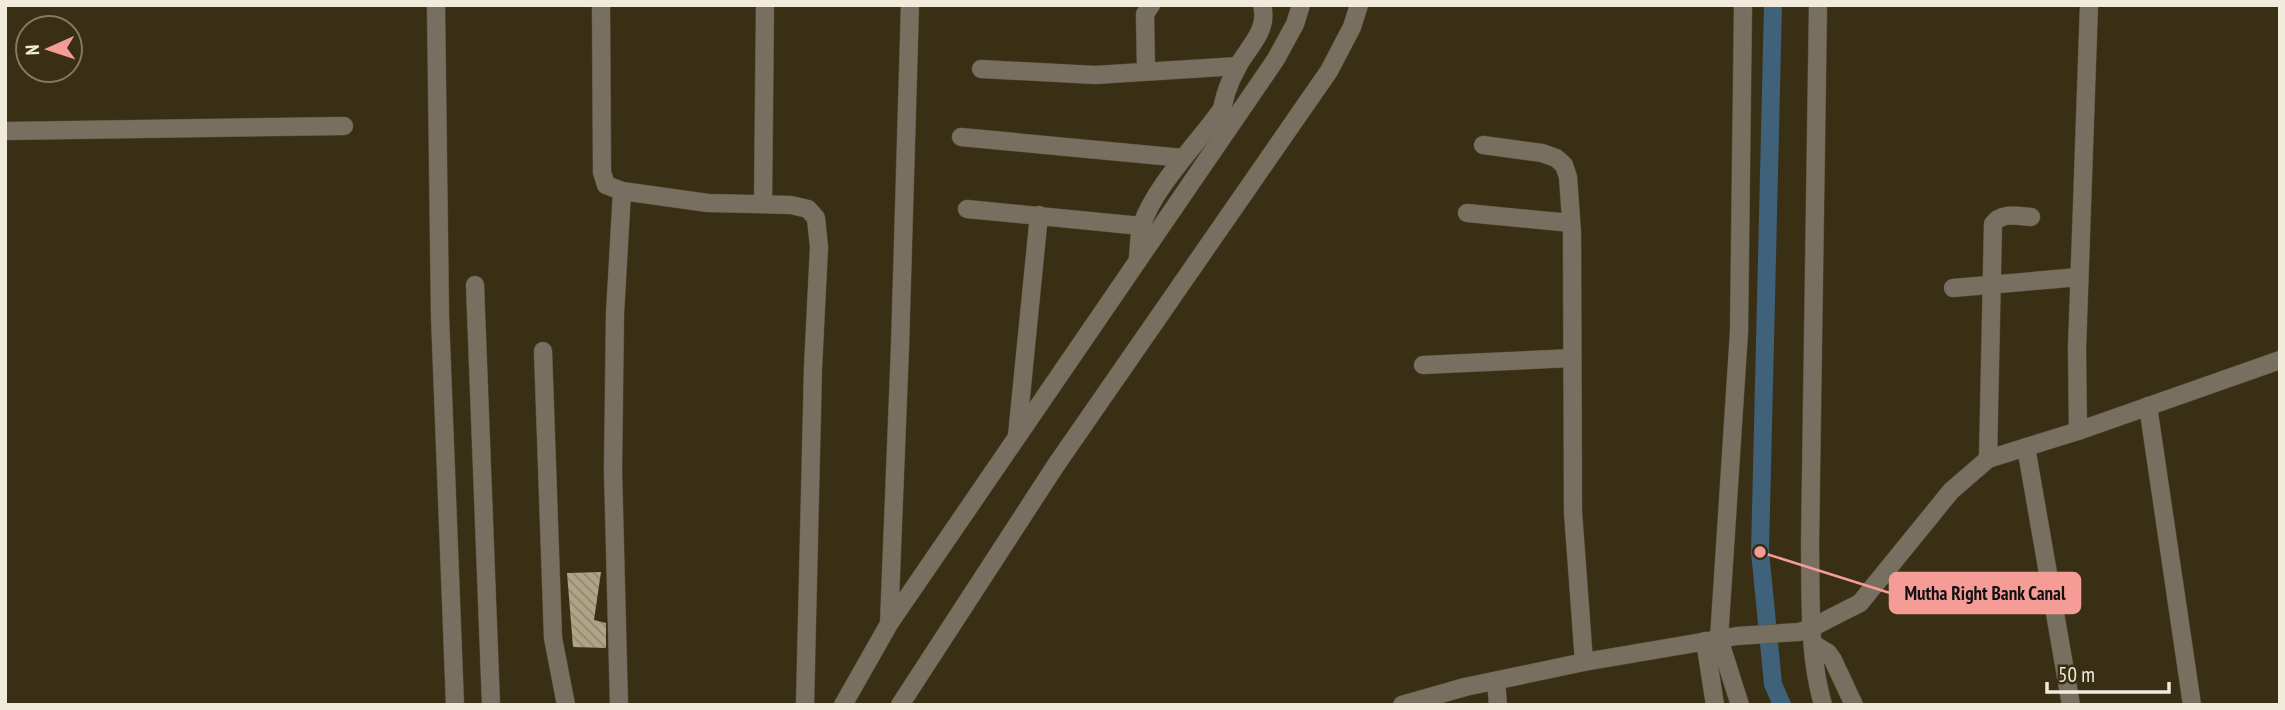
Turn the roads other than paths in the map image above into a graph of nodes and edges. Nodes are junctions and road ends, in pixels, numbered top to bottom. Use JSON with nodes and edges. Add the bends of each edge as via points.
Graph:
{"nodes":[{"id":1,"x":436,"y":5,"type":"edge"},
{"id":2,"x":601,"y":5,"type":"edge"},
{"id":3,"x":765,"y":5,"type":"edge"},
{"id":4,"x":910,"y":5,"type":"edge"},
{"id":5,"x":1151,"y":5,"type":"edge"},
{"id":6,"x":1262,"y":5,"type":"edge"},
{"id":7,"x":1301,"y":5,"type":"edge"},
{"id":8,"x":1359,"y":5,"type":"edge"},
{"id":9,"x":1743,"y":5,"type":"edge"},
{"id":10,"x":1818,"y":5,"type":"edge"},
{"id":11,"x":2089,"y":5,"type":"edge"},
{"id":12,"x":1238,"y":66,"type":"junction"},
{"id":13,"x":981,"y":69,"type":"dead end"},
{"id":14,"x":1146,"y":71,"type":"junction"},
{"id":15,"x":1222,"y":108,"type":"junction"},
{"id":16,"x":344,"y":126,"type":"dead end"},
{"id":17,"x":5,"y":131,"type":"edge"},
{"id":18,"x":961,"y":137,"type":"dead end"},
{"id":19,"x":1222,"y":141,"type":"junction"},
{"id":20,"x":1483,"y":145,"type":"dead end"},
{"id":21,"x":1183,"y":158,"type":"junction"},
{"id":22,"x":622,"y":191,"type":"junction"},
{"id":23,"x":763,"y":204,"type":"junction"},
{"id":24,"x":967,"y":209,"type":"dead end"},
{"id":25,"x":1467,"y":214,"type":"dead end"},
{"id":26,"x":1040,"y":215,"type":"junction"},
{"id":27,"x":2031,"y":217,"type":"dead end"},
{"id":28,"x":1571,"y":223,"type":"junction"},
{"id":29,"x":1141,"y":226,"type":"junction"},
{"id":30,"x":1138,"y":260,"type":"junction"},
{"id":31,"x":2080,"y":277,"type":"junction"},
{"id":32,"x":1993,"y":283,"type":"junction"},
{"id":33,"x":475,"y":285,"type":"dead end"},
{"id":34,"x":1953,"y":288,"type":"dead end"},
{"id":35,"x":543,"y":351,"type":"dead end"},
{"id":36,"x":1572,"y":358,"type":"junction"},
{"id":37,"x":2280,"y":360,"type":"edge"},
{"id":38,"x":1423,"y":365,"type":"dead end"},
{"id":39,"x":2148,"y":405,"type":"junction"},
{"id":40,"x":2078,"y":431,"type":"junction"},
{"id":41,"x":1017,"y":439,"type":"junction"},
{"id":42,"x":2026,"y":447,"type":"junction"},
{"id":43,"x":1988,"y":459,"type":"junction"},
{"id":44,"x":889,"y":624,"type":"junction"},
{"id":45,"x":1808,"y":635,"type":"junction"},
{"id":46,"x":1712,"y":640,"type":"junction"},
{"id":47,"x":1584,"y":662,"type":"junction"},
{"id":48,"x":1496,"y":681,"type":"junction"},
{"id":49,"x":1461,"y":697,"type":"edge"},
{"id":50,"x":456,"y":705,"type":"edge"},
{"id":51,"x":491,"y":705,"type":"edge"},
{"id":52,"x":566,"y":705,"type":"edge"},
{"id":53,"x":619,"y":705,"type":"edge"},
{"id":54,"x":805,"y":705,"type":"edge"},
{"id":55,"x":843,"y":705,"type":"edge"},
{"id":56,"x":900,"y":705,"type":"edge"},
{"id":57,"x":1402,"y":705,"type":"edge"},
{"id":58,"x":1498,"y":705,"type":"edge"},
{"id":59,"x":1715,"y":705,"type":"edge"},
{"id":60,"x":1740,"y":705,"type":"edge"},
{"id":61,"x":1824,"y":705,"type":"edge"},
{"id":62,"x":1854,"y":705,"type":"edge"},
{"id":63,"x":2071,"y":705,"type":"edge"},
{"id":64,"x":2192,"y":705,"type":"edge"}],
"edges":[{"from":1,"to":50,"type":"street","via":[[441,330]]},
{"from":2,"to":22,"type":"street","via":[[602,172],[606,185]]},
{"from":3,"to":23,"type":"street"},
{"from":4,"to":44,"type":"street"},
{"from":5,"to":14,"type":"street","via":[[1145,15]]},
{"from":6,"to":12,"type":"street","via":[[1260,33]]},
{"from":7,"to":19,"type":"street","via":[[1276,60]]},
{"from":8,"to":56,"type":"street","via":[[1329,71],[1056,465]]},
{"from":9,"to":46,"type":"street","via":[[1739,332]]},
{"from":10,"to":45,"type":"street"},
{"from":11,"to":31,"type":"street"},
{"from":12,"to":14,"type":"street"},
{"from":12,"to":15,"type":"street"},
{"from":13,"to":14,"type":"street","via":[[1096,75]]},
{"from":15,"to":19,"type":"street"},
{"from":15,"to":21,"type":"street"},
{"from":16,"to":17,"type":"street"},
{"from":18,"to":21,"type":"street"},
{"from":19,"to":30,"type":"street"},
{"from":20,"to":28,"type":"street","via":[[1542,153],[1564,165],[1569,177]]},
{"from":21,"to":29,"type":"street"},
{"from":22,"to":23,"type":"street","via":[[708,203]]},
{"from":22,"to":53,"type":"street","via":[[613,470]]},
{"from":23,"to":54,"type":"street","via":[[808,209],[818,225]]},
{"from":24,"to":26,"type":"street"},
{"from":25,"to":28,"type":"street"},
{"from":26,"to":29,"type":"street"},
{"from":26,"to":41,"type":"street"},
{"from":27,"to":32,"type":"street","via":[[2002,216],[1993,224]]},
{"from":28,"to":36,"type":"street"},
{"from":29,"to":30,"type":"street"},
{"from":30,"to":41,"type":"street"},
{"from":31,"to":32,"type":"street"},
{"from":31,"to":40,"type":"street"},
{"from":32,"to":34,"type":"street"},
{"from":32,"to":43,"type":"street"},
{"from":33,"to":51,"type":"street"},
{"from":35,"to":52,"type":"street","via":[[553,638]]},
{"from":36,"to":38,"type":"street"},
{"from":36,"to":47,"type":"street","via":[[1573,512]]},
{"from":37,"to":39,"type":"street"},
{"from":39,"to":40,"type":"street"},
{"from":39,"to":64,"type":"street"},
{"from":40,"to":42,"type":"street"},
{"from":41,"to":44,"type":"street"},
{"from":42,"to":43,"type":"street"},
{"from":42,"to":63,"type":"street"},
{"from":43,"to":45,"type":"street","via":[[1951,491],[1860,603]]},
{"from":44,"to":55,"type":"street"},
{"from":45,"to":46,"type":"street"},
{"from":45,"to":61,"type":"street"},
{"from":45,"to":62,"type":"street","via":[[1833,660]]},
{"from":46,"to":47,"type":"street"},
{"from":46,"to":59,"type":"street"},
{"from":46,"to":60,"type":"street"},
{"from":47,"to":48,"type":"street"},
{"from":48,"to":49,"type":"street"},
{"from":48,"to":58,"type":"street"},
{"from":49,"to":57,"type":"street"}]}
